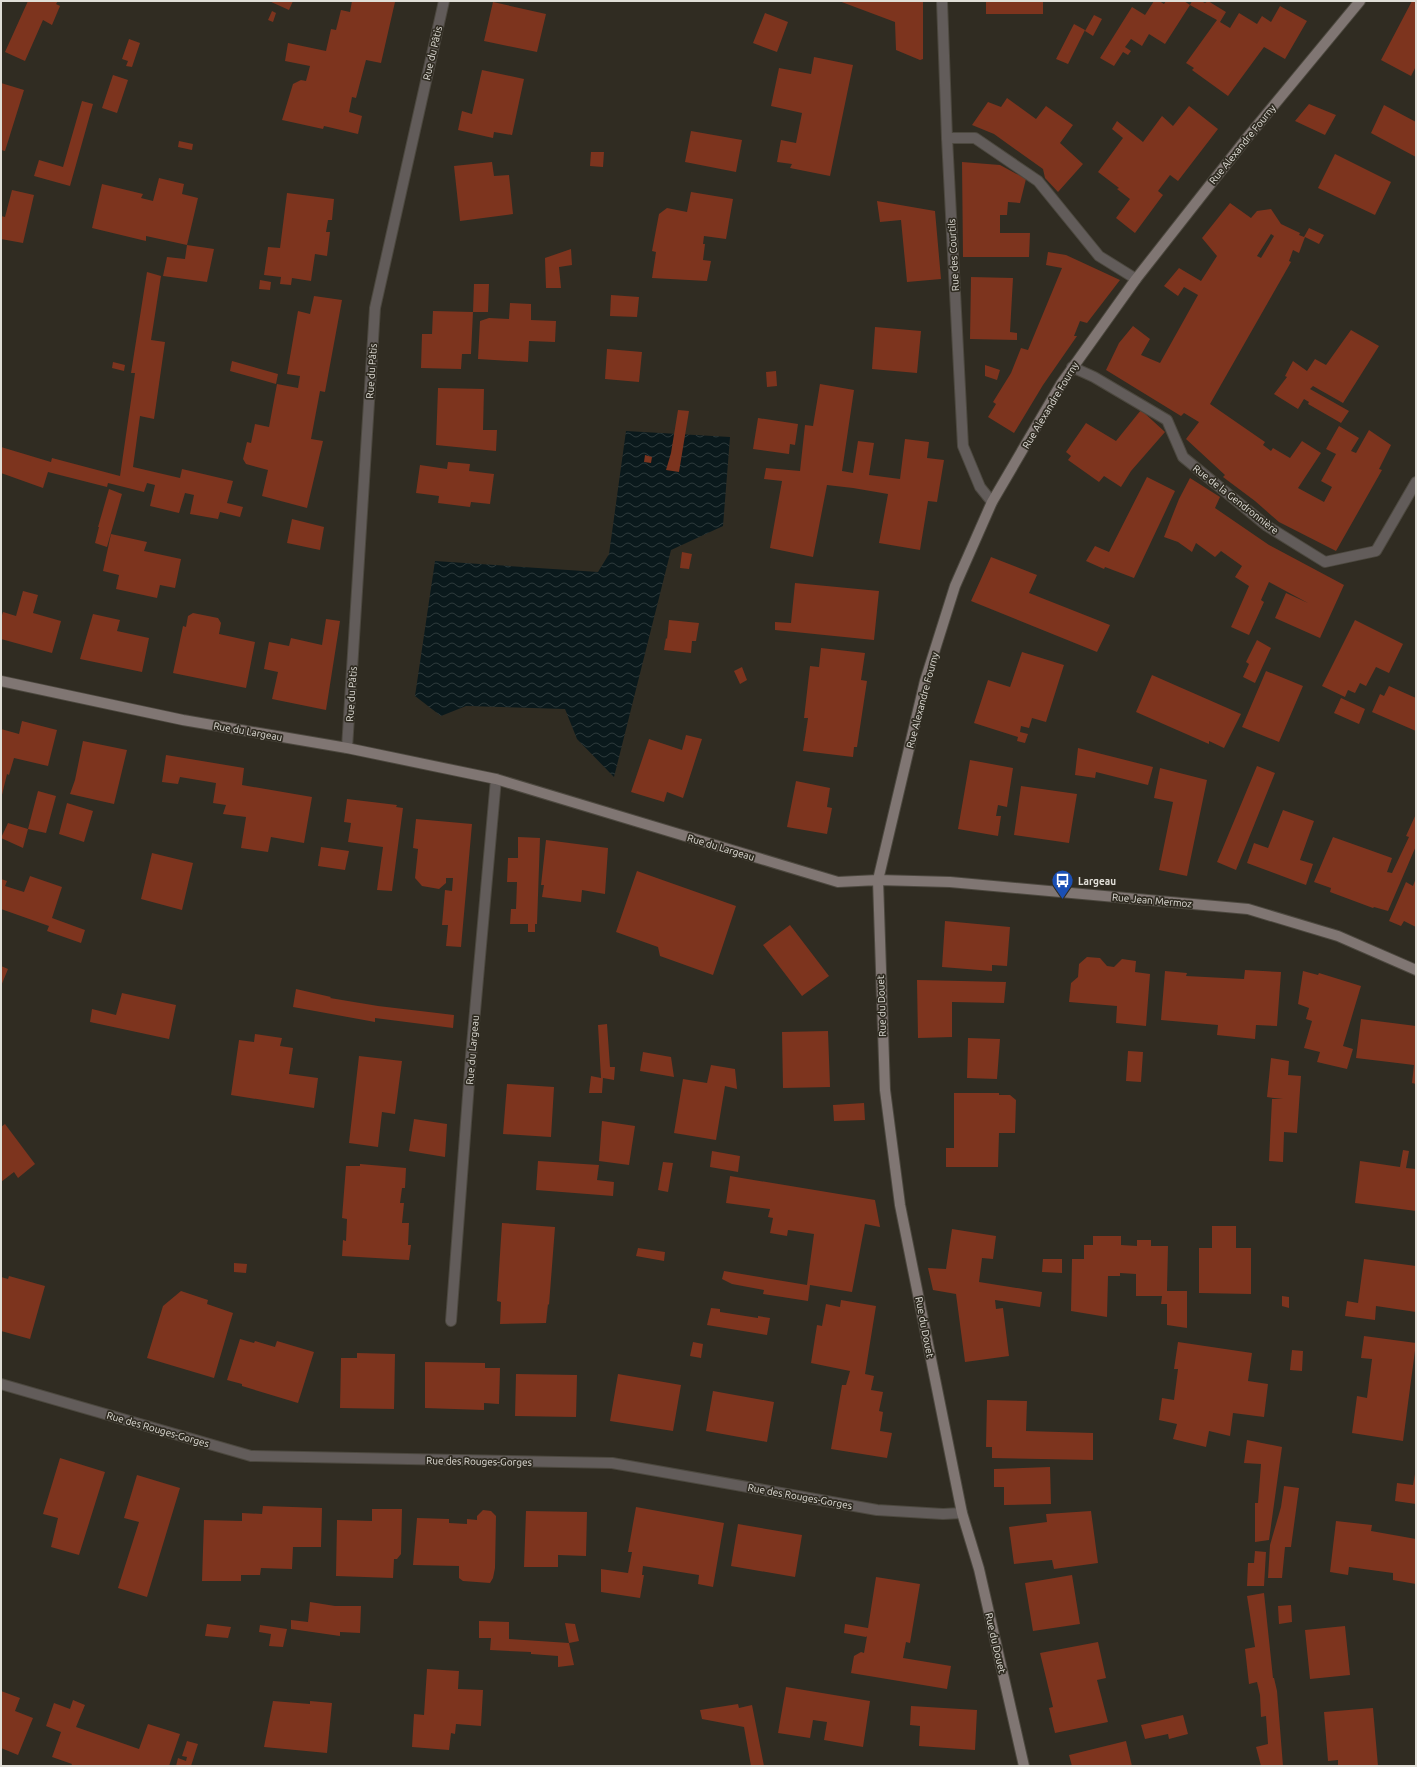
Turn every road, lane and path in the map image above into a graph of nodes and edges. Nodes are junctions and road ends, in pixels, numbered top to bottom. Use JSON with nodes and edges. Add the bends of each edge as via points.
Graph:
{"nodes":[{"id":1,"x":444,"y":1,"type":"edge"},
{"id":2,"x":942,"y":1,"type":"edge"},
{"id":3,"x":1360,"y":1,"type":"edge"},
{"id":4,"x":947,"y":138,"type":"junction"},
{"id":5,"x":1136,"y":279,"type":"junction"},
{"id":6,"x":1072,"y":367,"type":"junction"},
{"id":7,"x":1416,"y":482,"type":"edge"},
{"id":8,"x":992,"y":502,"type":"junction"},
{"id":9,"x":1,"y":681,"type":"edge"},
{"id":10,"x":347,"y":748,"type":"junction"},
{"id":11,"x":496,"y":780,"type":"junction"},
{"id":12,"x":878,"y":880,"type":"junction"},
{"id":13,"x":1416,"y":970,"type":"edge"},
{"id":14,"x":451,"y":1321,"type":"dead end"},
{"id":15,"x":1,"y":1384,"type":"edge"},
{"id":16,"x":962,"y":1513,"type":"junction"},
{"id":17,"x":1024,"y":1766,"type":"edge"}],
"edges":[{"from":1,"to":10,"type":"street","name":"Rue du Pâtis","via":[[376,308]]},
{"from":2,"to":4,"type":"street","name":"Rue des Courtils"},
{"from":3,"to":5,"type":"street","name":"Rue Alexandre Fourny","via":[[1246,139]]},
{"from":4,"to":5,"type":"street","via":[[975,138],[1038,181],[1099,256]]},
{"from":4,"to":8,"type":"street","name":"Rue des Courtils","via":[[962,446],[980,487]]},
{"from":5,"to":6,"type":"street","name":"Rue Alexandre Fourny"},
{"from":6,"to":7,"type":"street","name":"Rue de la Gendronnière","via":[[1094,376],[1167,420],[1183,457],[1267,526],[1325,562],[1376,551]]},
{"from":6,"to":8,"type":"street","name":"Rue Alexandre Fourny"},
{"from":8,"to":12,"type":"street","name":"Rue Alexandre Fourny","via":[[955,586],[925,681]]},
{"from":9,"to":10,"type":"street","name":"Rue du Largeau","via":[[183,720]]},
{"from":10,"to":11,"type":"street","name":"Rue du Largeau"},
{"from":11,"to":12,"type":"street","name":"Rue du Largeau","via":[[838,882]]},
{"from":11,"to":14,"type":"street","name":"Rue du Largeau","via":[[471,1056]]},
{"from":12,"to":13,"type":"street","name":"Rue Jean Mermoz","via":[[950,882],[1248,909],[1338,936]]},
{"from":12,"to":16,"type":"street","name":"Rue du Douet","via":[[886,1098],[900,1205]]},
{"from":15,"to":16,"type":"street","name":"Rue des Rouges-Gorges","via":[[251,1456],[612,1463],[877,1510]]},
{"from":16,"to":17,"type":"street","name":"Rue du Douet","via":[[979,1568]]}]}
